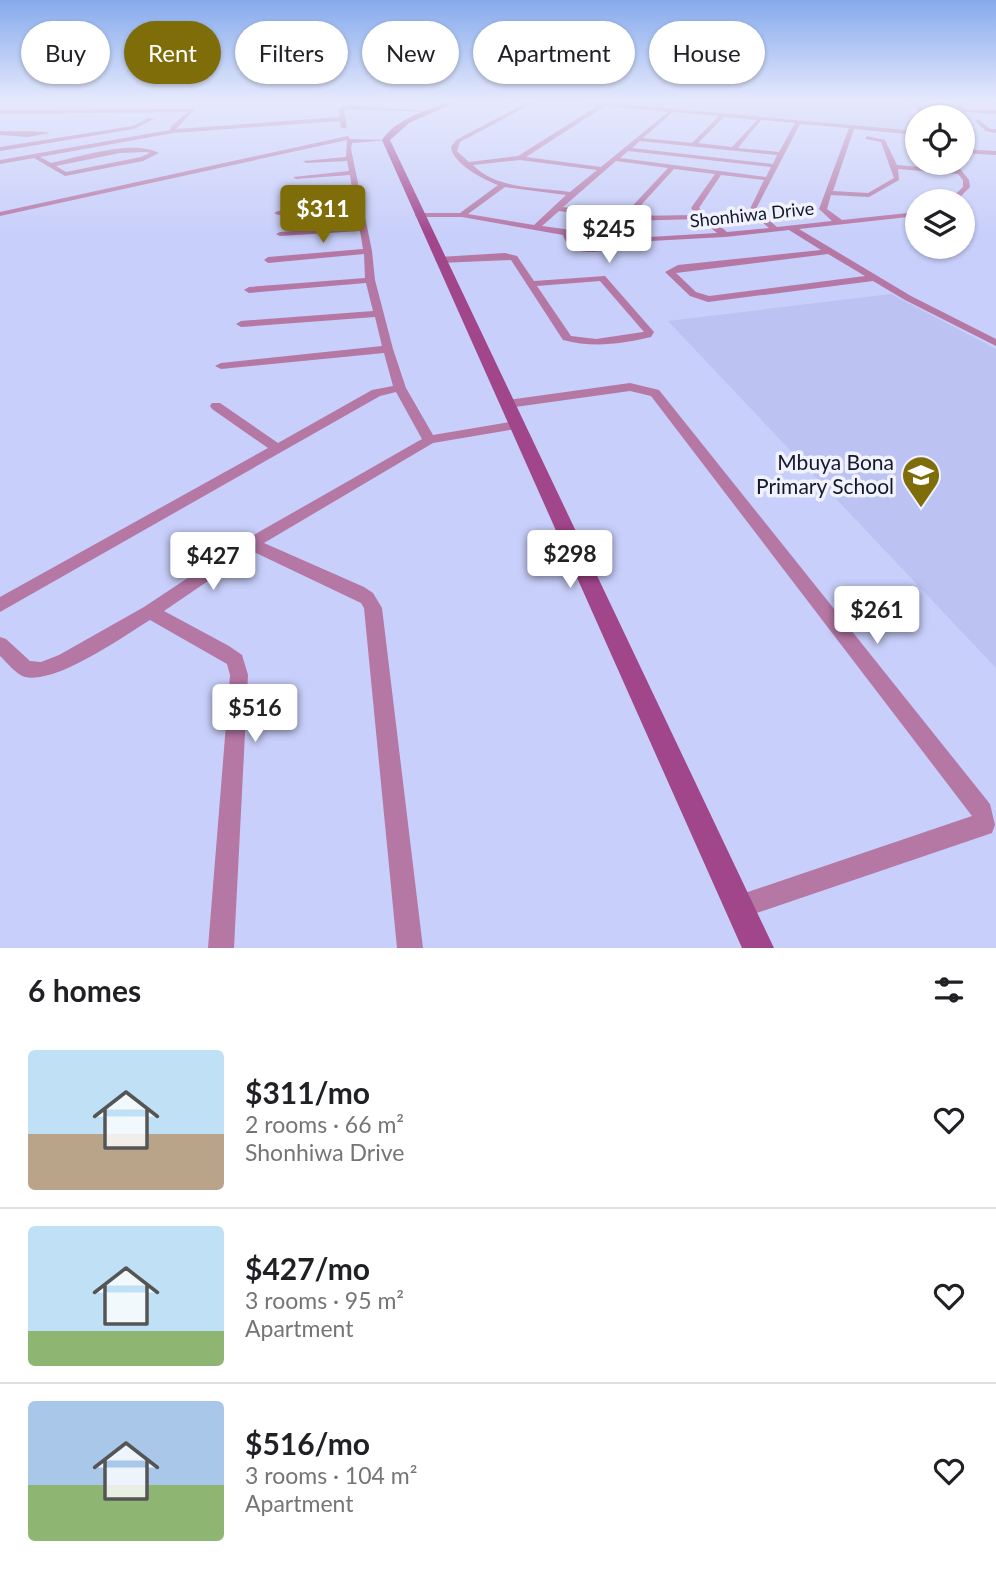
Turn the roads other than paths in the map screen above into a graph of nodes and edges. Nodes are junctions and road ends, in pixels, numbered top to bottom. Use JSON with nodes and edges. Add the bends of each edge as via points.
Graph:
{"nodes":[{"id":1,"x":23,"y":145,"type":"edge"},
{"id":2,"x":94,"y":145,"type":"edge"},
{"id":3,"x":319,"y":145,"type":"edge"},
{"id":4,"x":348,"y":145,"type":"edge"},
{"id":5,"x":388,"y":145,"type":"edge"},
{"id":6,"x":455,"y":145,"type":"edge"},
{"id":7,"x":540,"y":145,"type":"edge"},
{"id":8,"x":632,"y":145,"type":"edge"},
{"id":9,"x":695,"y":145,"type":"edge"},
{"id":10,"x":737,"y":145,"type":"edge"},
{"id":11,"x":786,"y":145,"type":"edge"},
{"id":12,"x":846,"y":145,"type":"edge"},
{"id":13,"x":885,"y":145,"type":"edge"},
{"id":14,"x":0,"y":149,"type":"edge"},
{"id":15,"x":627,"y":149,"type":"junction"},
{"id":16,"x":734,"y":149,"type":"junction"},
{"id":17,"x":975,"y":152,"type":"edge"},
{"id":18,"x":996,"y":153,"type":"edge"},
{"id":19,"x":781,"y":154,"type":"junction"},
{"id":20,"x":35,"y":156,"type":"junction"},
{"id":21,"x":520,"y":158,"type":"junction"},
{"id":22,"x":349,"y":159,"type":"junction"},
{"id":23,"x":614,"y":159,"type":"junction"},
{"id":24,"x":306,"y":161,"type":"dead end"},
{"id":25,"x":0,"y":162,"type":"edge"},
{"id":26,"x":468,"y":164,"type":"junction"},
{"id":27,"x":51,"y":165,"type":"junction"},
{"id":28,"x":673,"y":166,"type":"junction"},
{"id":29,"x":776,"y":166,"type":"junction"},
{"id":30,"x":894,"y":167,"type":"junction"},
{"id":31,"x":905,"y":168,"type":"edge"},
{"id":32,"x":603,"y":169,"type":"junction"},
{"id":33,"x":720,"y":172,"type":"junction"},
{"id":34,"x":351,"y":173,"type":"junction"},
{"id":35,"x":65,"y":174,"type":"junction"},
{"id":36,"x":296,"y":177,"type":"dead end"},
{"id":37,"x":769,"y":179,"type":"junction"},
{"id":38,"x":73,"y":180,"type":"dead end"},
{"id":39,"x":504,"y":184,"type":"junction"},
{"id":40,"x":356,"y":190,"type":"junction"},
{"id":41,"x":296,"y":193,"type":"dead end"},
{"id":42,"x":831,"y":193,"type":"junction"},
{"id":43,"x":572,"y":194,"type":"junction"},
{"id":44,"x":360,"y":207,"type":"junction"},
{"id":45,"x":556,"y":208,"type":"junction"},
{"id":46,"x":278,"y":213,"type":"dead end"},
{"id":47,"x":0,"y":214,"type":"edge"},
{"id":48,"x":419,"y":215,"type":"junction"},
{"id":49,"x":462,"y":215,"type":"junction"},
{"id":50,"x":905,"y":215,"type":"edge"},
{"id":51,"x":701,"y":217,"type":"junction"},
{"id":52,"x":625,"y":219,"type":"junction"},
{"id":53,"x":841,"y":222,"type":"junction"},
{"id":54,"x":364,"y":228,"type":"junction"},
{"id":55,"x":536,"y":228,"type":"junction"},
{"id":56,"x":791,"y":228,"type":"junction"},
{"id":57,"x":775,"y":229,"type":"junction"},
{"id":58,"x":566,"y":233,"type":"junction"},
{"id":59,"x":280,"y":234,"type":"dead end"},
{"id":60,"x":725,"y":234,"type":"junction"},
{"id":61,"x":632,"y":240,"type":"junction"},
{"id":62,"x":368,"y":251,"type":"junction"},
{"id":63,"x":832,"y":251,"type":"junction"},
{"id":64,"x":268,"y":260,"type":"dead end"},
{"id":65,"x":439,"y":260,"type":"junction"},
{"id":66,"x":875,"y":278,"type":"junction"},
{"id":67,"x":370,"y":280,"type":"junction"},
{"id":68,"x":530,"y":284,"type":"junction"},
{"id":69,"x":249,"y":290,"type":"dead end"},
{"id":70,"x":380,"y":314,"type":"junction"},
{"id":71,"x":241,"y":324,"type":"dead end"},
{"id":72,"x":996,"y":343,"type":"edge"},
{"id":73,"x":388,"y":349,"type":"junction"},
{"id":74,"x":221,"y":366,"type":"dead end"},
{"id":75,"x":400,"y":388,"type":"junction"},
{"id":76,"x":508,"y":404,"type":"junction"},
{"id":77,"x":216,"y":406,"type":"dead end"},
{"id":78,"x":516,"y":425,"type":"junction"},
{"id":79,"x":429,"y":440,"type":"junction"},
{"id":80,"x":277,"y":448,"type":"junction"},
{"id":81,"x":251,"y":544,"type":"junction"},
{"id":82,"x":0,"y":605,"type":"edge"},
{"id":83,"x":150,"y":612,"type":"junction"},
{"id":84,"x":0,"y":644,"type":"edge"},
{"id":85,"x":739,"y":907,"type":"junction"},
{"id":86,"x":221,"y":948,"type":"edge"},
{"id":87,"x":410,"y":948,"type":"edge"},
{"id":88,"x":758,"y":948,"type":"edge"}],
"edges":[{"from":1,"to":14,"type":"street"},
{"from":2,"to":20,"type":"street"},
{"from":3,"to":47,"type":"street"},
{"from":4,"to":22,"type":"street"},
{"from":5,"to":48,"type":"street"},
{"from":6,"to":26,"type":"street","via":[[454,152]]},
{"from":7,"to":21,"type":"street"},
{"from":8,"to":15,"type":"street"},
{"from":9,"to":16,"type":"street"},
{"from":10,"to":16,"type":"street"},
{"from":11,"to":19,"type":"street"},
{"from":12,"to":42,"type":"street"},
{"from":13,"to":30,"type":"street"},
{"from":15,"to":23,"type":"street"},
{"from":15,"to":29,"type":"street"},
{"from":16,"to":19,"type":"street"},
{"from":17,"to":18,"type":"street"},
{"from":19,"to":29,"type":"street"},
{"from":20,"to":25,"type":"street"},
{"from":20,"to":27,"type":"street"},
{"from":21,"to":26,"type":"street"},
{"from":21,"to":32,"type":"street"},
{"from":22,"to":24,"type":"street"},
{"from":22,"to":34,"type":"street"},
{"from":23,"to":28,"type":"street"},
{"from":23,"to":32,"type":"street"},
{"from":26,"to":39,"type":"street","via":[[483,178]]},
{"from":27,"to":35,"type":"street"},
{"from":27,"to":35,"type":"street","via":[[141,149],[156,153]]},
{"from":28,"to":33,"type":"street"},
{"from":28,"to":52,"type":"street"},
{"from":29,"to":37,"type":"street"},
{"from":30,"to":31,"type":"street"},
{"from":30,"to":42,"type":"street","via":[[897,179],[873,193]]},
{"from":32,"to":43,"type":"street"},
{"from":33,"to":37,"type":"street"},
{"from":33,"to":51,"type":"street","via":[[695,208]]},
{"from":34,"to":36,"type":"street"},
{"from":34,"to":40,"type":"street"},
{"from":35,"to":38,"type":"street"},
{"from":37,"to":57,"type":"street","via":[[753,211]]},
{"from":39,"to":43,"type":"street"},
{"from":39,"to":49,"type":"street"},
{"from":40,"to":41,"type":"street"},
{"from":40,"to":44,"type":"street"},
{"from":42,"to":53,"type":"street","via":[[823,209]]},
{"from":43,"to":45,"type":"street"},
{"from":44,"to":46,"type":"street"},
{"from":44,"to":54,"type":"street"},
{"from":45,"to":52,"type":"street"},
{"from":45,"to":55,"type":"street"},
{"from":48,"to":49,"type":"street","name":"Shonhiwa Drive"},
{"from":48,"to":65,"type":"street"},
{"from":49,"to":55,"type":"street","name":"Shonhiwa Drive"},
{"from":50,"to":53,"type":"street","name":"Shonhiwa Drive"},
{"from":51,"to":52,"type":"street"},
{"from":51,"to":60,"type":"street"},
{"from":53,"to":56,"type":"street","name":"Shonhiwa Drive"},
{"from":54,"to":59,"type":"street"},
{"from":54,"to":62,"type":"street"},
{"from":55,"to":58,"type":"street","name":"Shonhiwa Drive"},
{"from":56,"to":57,"type":"street","name":"Shonhiwa Drive"},
{"from":56,"to":63,"type":"street"},
{"from":57,"to":60,"type":"street","name":"Shonhiwa Drive"},
{"from":58,"to":61,"type":"street","name":"Shonhiwa Drive"},
{"from":58,"to":61,"type":"street","via":[[580,250],[624,246]]},
{"from":60,"to":61,"type":"street","name":"Shonhiwa Drive"},
{"from":62,"to":64,"type":"street"},
{"from":62,"to":67,"type":"street"},
{"from":63,"to":66,"type":"street"},
{"from":63,"to":66,"type":"street","via":[[670,272],[693,294],[708,299]]},
{"from":65,"to":68,"type":"street","via":[[509,256]]},
{"from":65,"to":76,"type":"street"},
{"from":66,"to":72,"type":"street"},
{"from":67,"to":69,"type":"street"},
{"from":67,"to":70,"type":"street"},
{"from":68,"to":68,"type":"street","via":[[566,338],[588,343],[649,332],[602,278]]},
{"from":70,"to":71,"type":"street"},
{"from":70,"to":73,"type":"street"},
{"from":73,"to":74,"type":"street"},
{"from":73,"to":75,"type":"street"},
{"from":75,"to":79,"type":"street"},
{"from":75,"to":80,"type":"street","via":[[376,393]]},
{"from":76,"to":78,"type":"street"},
{"from":76,"to":85,"type":"street","via":[[630,387],[655,393],[985,820],[984,825]]},
{"from":77,"to":80,"type":"street"},
{"from":78,"to":79,"type":"street"},
{"from":78,"to":85,"type":"street"},
{"from":79,"to":81,"type":"street"},
{"from":80,"to":82,"type":"street"},
{"from":81,"to":83,"type":"street"},
{"from":81,"to":87,"type":"street","via":[[358,592],[373,608]]},
{"from":83,"to":84,"type":"street","via":[[43,670],[26,669]]},
{"from":83,"to":86,"type":"street","via":[[223,651],[235,660],[239,675]]},
{"from":85,"to":88,"type":"street"}]}
